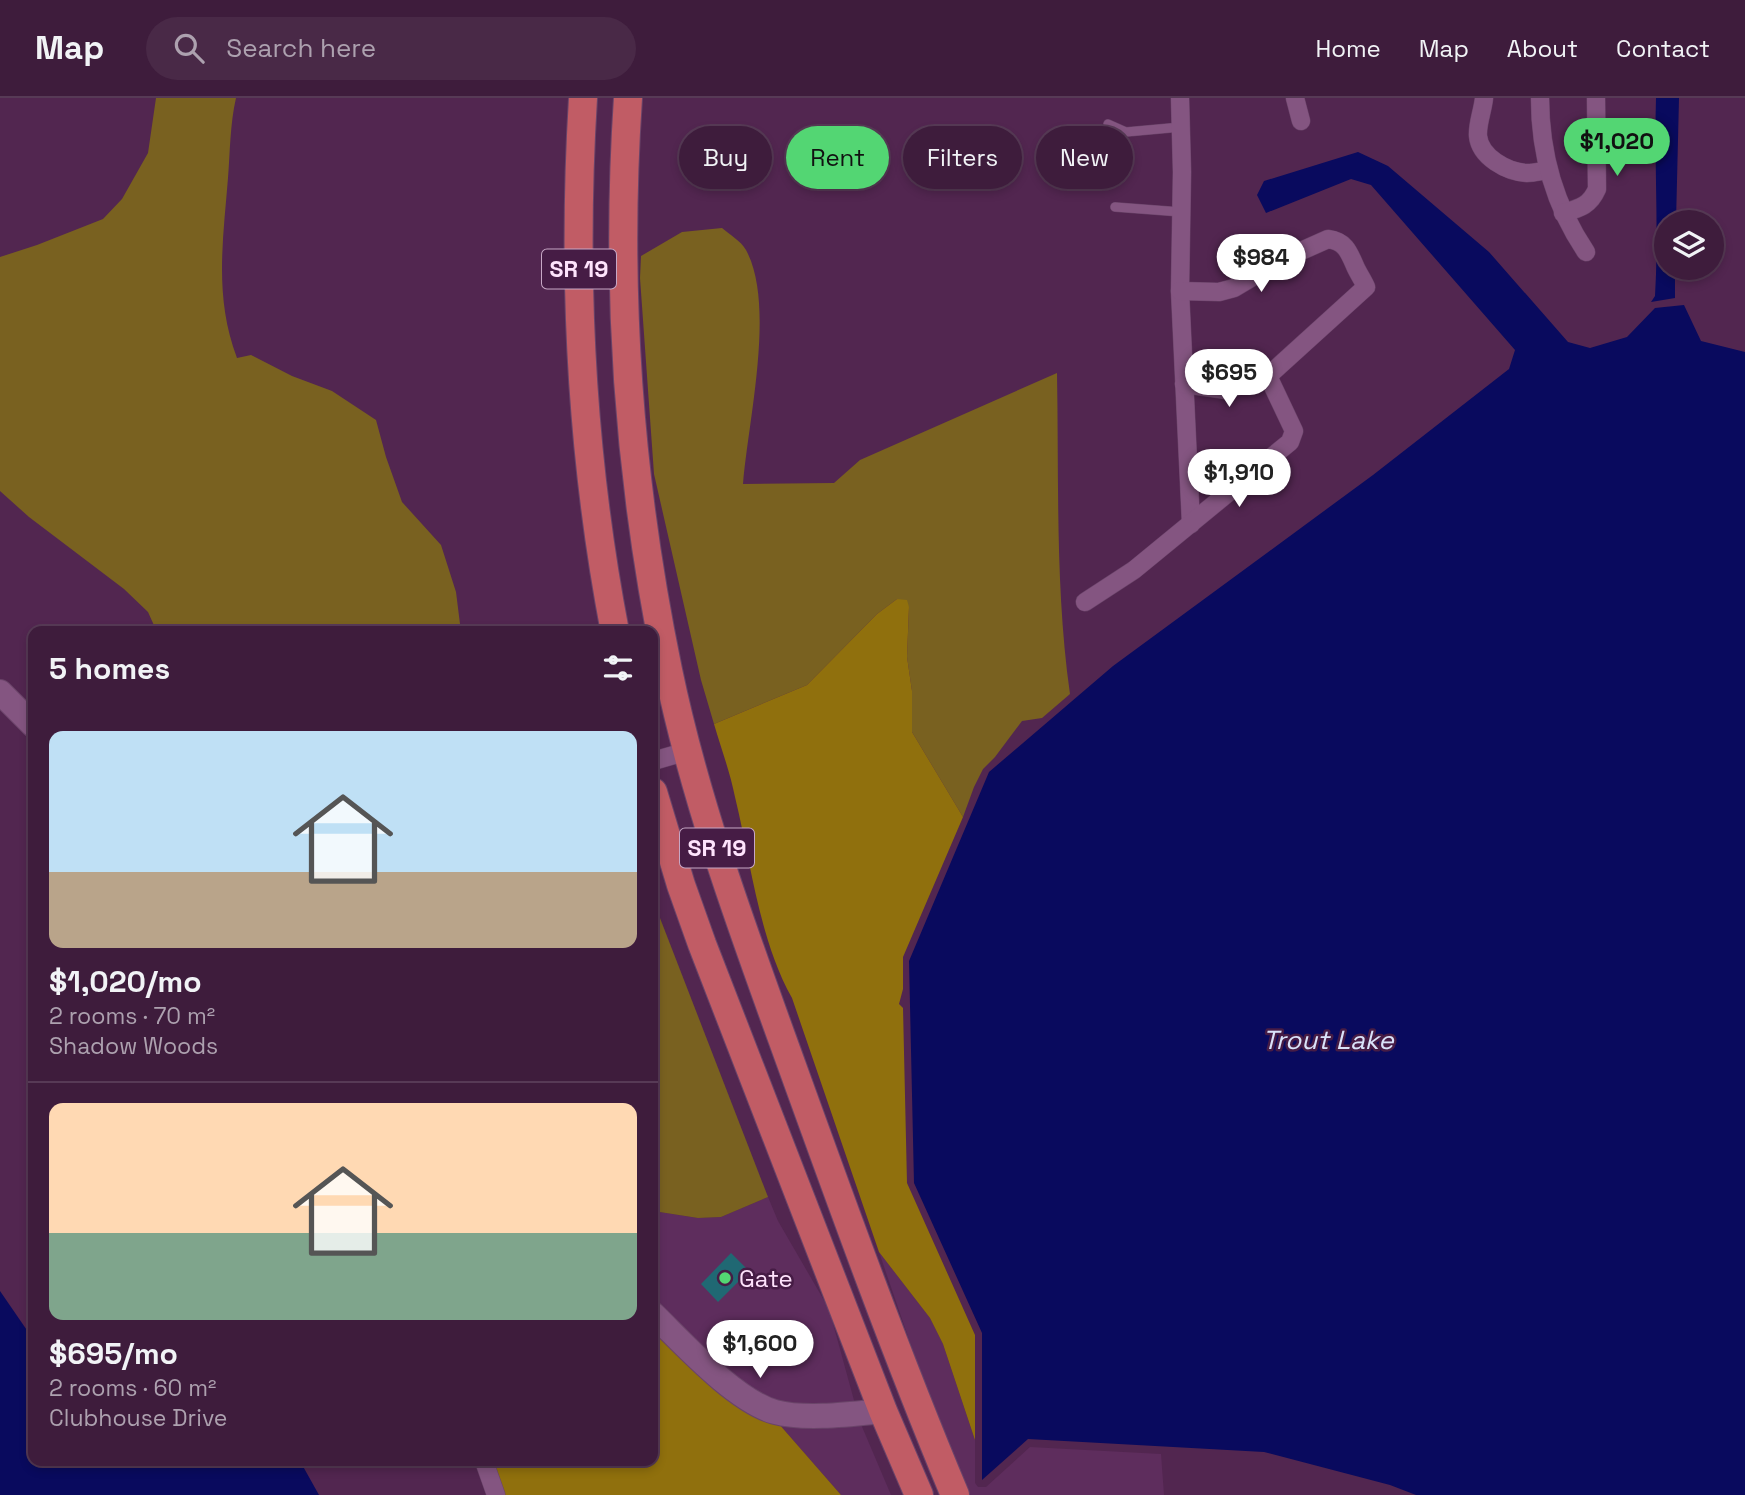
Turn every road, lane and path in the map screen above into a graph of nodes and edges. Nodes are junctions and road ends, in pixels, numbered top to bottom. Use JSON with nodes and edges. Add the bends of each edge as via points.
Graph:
{"nodes":[{"id":1,"x":583,"y":98,"type":"edge"},
{"id":2,"x":628,"y":98,"type":"edge"},
{"id":3,"x":1180,"y":98,"type":"edge"},
{"id":4,"x":1295,"y":98,"type":"edge"},
{"id":5,"x":1484,"y":98,"type":"edge"},
{"id":6,"x":1540,"y":98,"type":"edge"},
{"id":7,"x":1596,"y":98,"type":"edge"},
{"id":8,"x":1301,"y":121,"type":"dead end"},
{"id":9,"x":1108,"y":124,"type":"dead end"},
{"id":10,"x":1181,"y":127,"type":"junction"},
{"id":11,"x":1548,"y":170,"type":"junction"},
{"id":12,"x":1115,"y":207,"type":"dead end"},
{"id":13,"x":1181,"y":212,"type":"junction"},
{"id":14,"x":1563,"y":213,"type":"junction"},
{"id":15,"x":1586,"y":252,"type":"dead end"},
{"id":16,"x":1180,"y":291,"type":"junction"},
{"id":17,"x":1268,"y":376,"type":"junction"},
{"id":18,"x":1184,"y":384,"type":"junction"},
{"id":19,"x":1191,"y":524,"type":"junction"},
{"id":20,"x":1085,"y":602,"type":"dead end"},
{"id":21,"x":614,"y":626,"type":"edge"},
{"id":22,"x":0,"y":692,"type":"edge"},
{"id":23,"x":28,"y":720,"type":"edge"},
{"id":24,"x":688,"y":751,"type":"junction"},
{"id":25,"x":658,"y":760,"type":"edge"},
{"id":26,"x":658,"y":809,"type":"edge"},
{"id":27,"x":856,"y":1243,"type":"junction"},
{"id":28,"x":658,"y":1319,"type":"edge"},
{"id":29,"x":883,"y":1411,"type":"junction"},
{"id":30,"x":486,"y":1466,"type":"edge"},
{"id":31,"x":496,"y":1495,"type":"edge"},
{"id":32,"x":919,"y":1495,"type":"edge"},
{"id":33,"x":939,"y":1495,"type":"edge"},
{"id":34,"x":955,"y":1495,"type":"edge"}],
"edges":[{"from":1,"to":21,"type":"main road","number":"SR 19","via":[[578,208],[580,360],[596,521]]},
{"from":2,"to":24,"type":"main road","number":"SR 19","via":[[623,283],[632,438],[653,596]]},
{"from":3,"to":10,"type":"street"},
{"from":4,"to":8,"type":"street"},
{"from":5,"to":11,"type":"street","via":[[1478,133],[1484,153],[1514,171]]},
{"from":6,"to":11,"type":"street"},
{"from":7,"to":14,"type":"street","via":[[1597,189],[1592,201]]},
{"from":9,"to":10,"type":"lane","via":[[1126,132]]},
{"from":10,"to":13,"type":"street"},
{"from":11,"to":14,"type":"street"},
{"from":12,"to":13,"type":"lane"},
{"from":13,"to":16,"type":"street"},
{"from":14,"to":15,"type":"street"},
{"from":16,"to":17,"type":"street","via":[[1234,288],[1328,239],[1344,245],[1367,287]]},
{"from":16,"to":18,"type":"street"},
{"from":17,"to":18,"type":"street","via":[[1226,390]]},
{"from":17,"to":19,"type":"street","via":[[1294,437]]},
{"from":18,"to":19,"type":"street"},
{"from":19,"to":20,"type":"street"},
{"from":22,"to":23,"type":"main road"},
{"from":24,"to":25,"type":"street"},
{"from":24,"to":27,"type":"main road","number":"SR 19","via":[[744,933]]},
{"from":26,"to":29,"type":"main road","number":"SR 19","via":[[702,944]]},
{"from":27,"to":29,"type":"main road","via":[[887,1358],[889,1380]]},
{"from":27,"to":34,"type":"main road","number":"SR 19"},
{"from":28,"to":29,"type":"main road","via":[[759,1406],[817,1415]]},
{"from":29,"to":32,"type":"main road","number":"SR 19"},
{"from":29,"to":33,"type":"main road","via":[[895,1414],[914,1436]]},
{"from":30,"to":31,"type":"street"}]}
